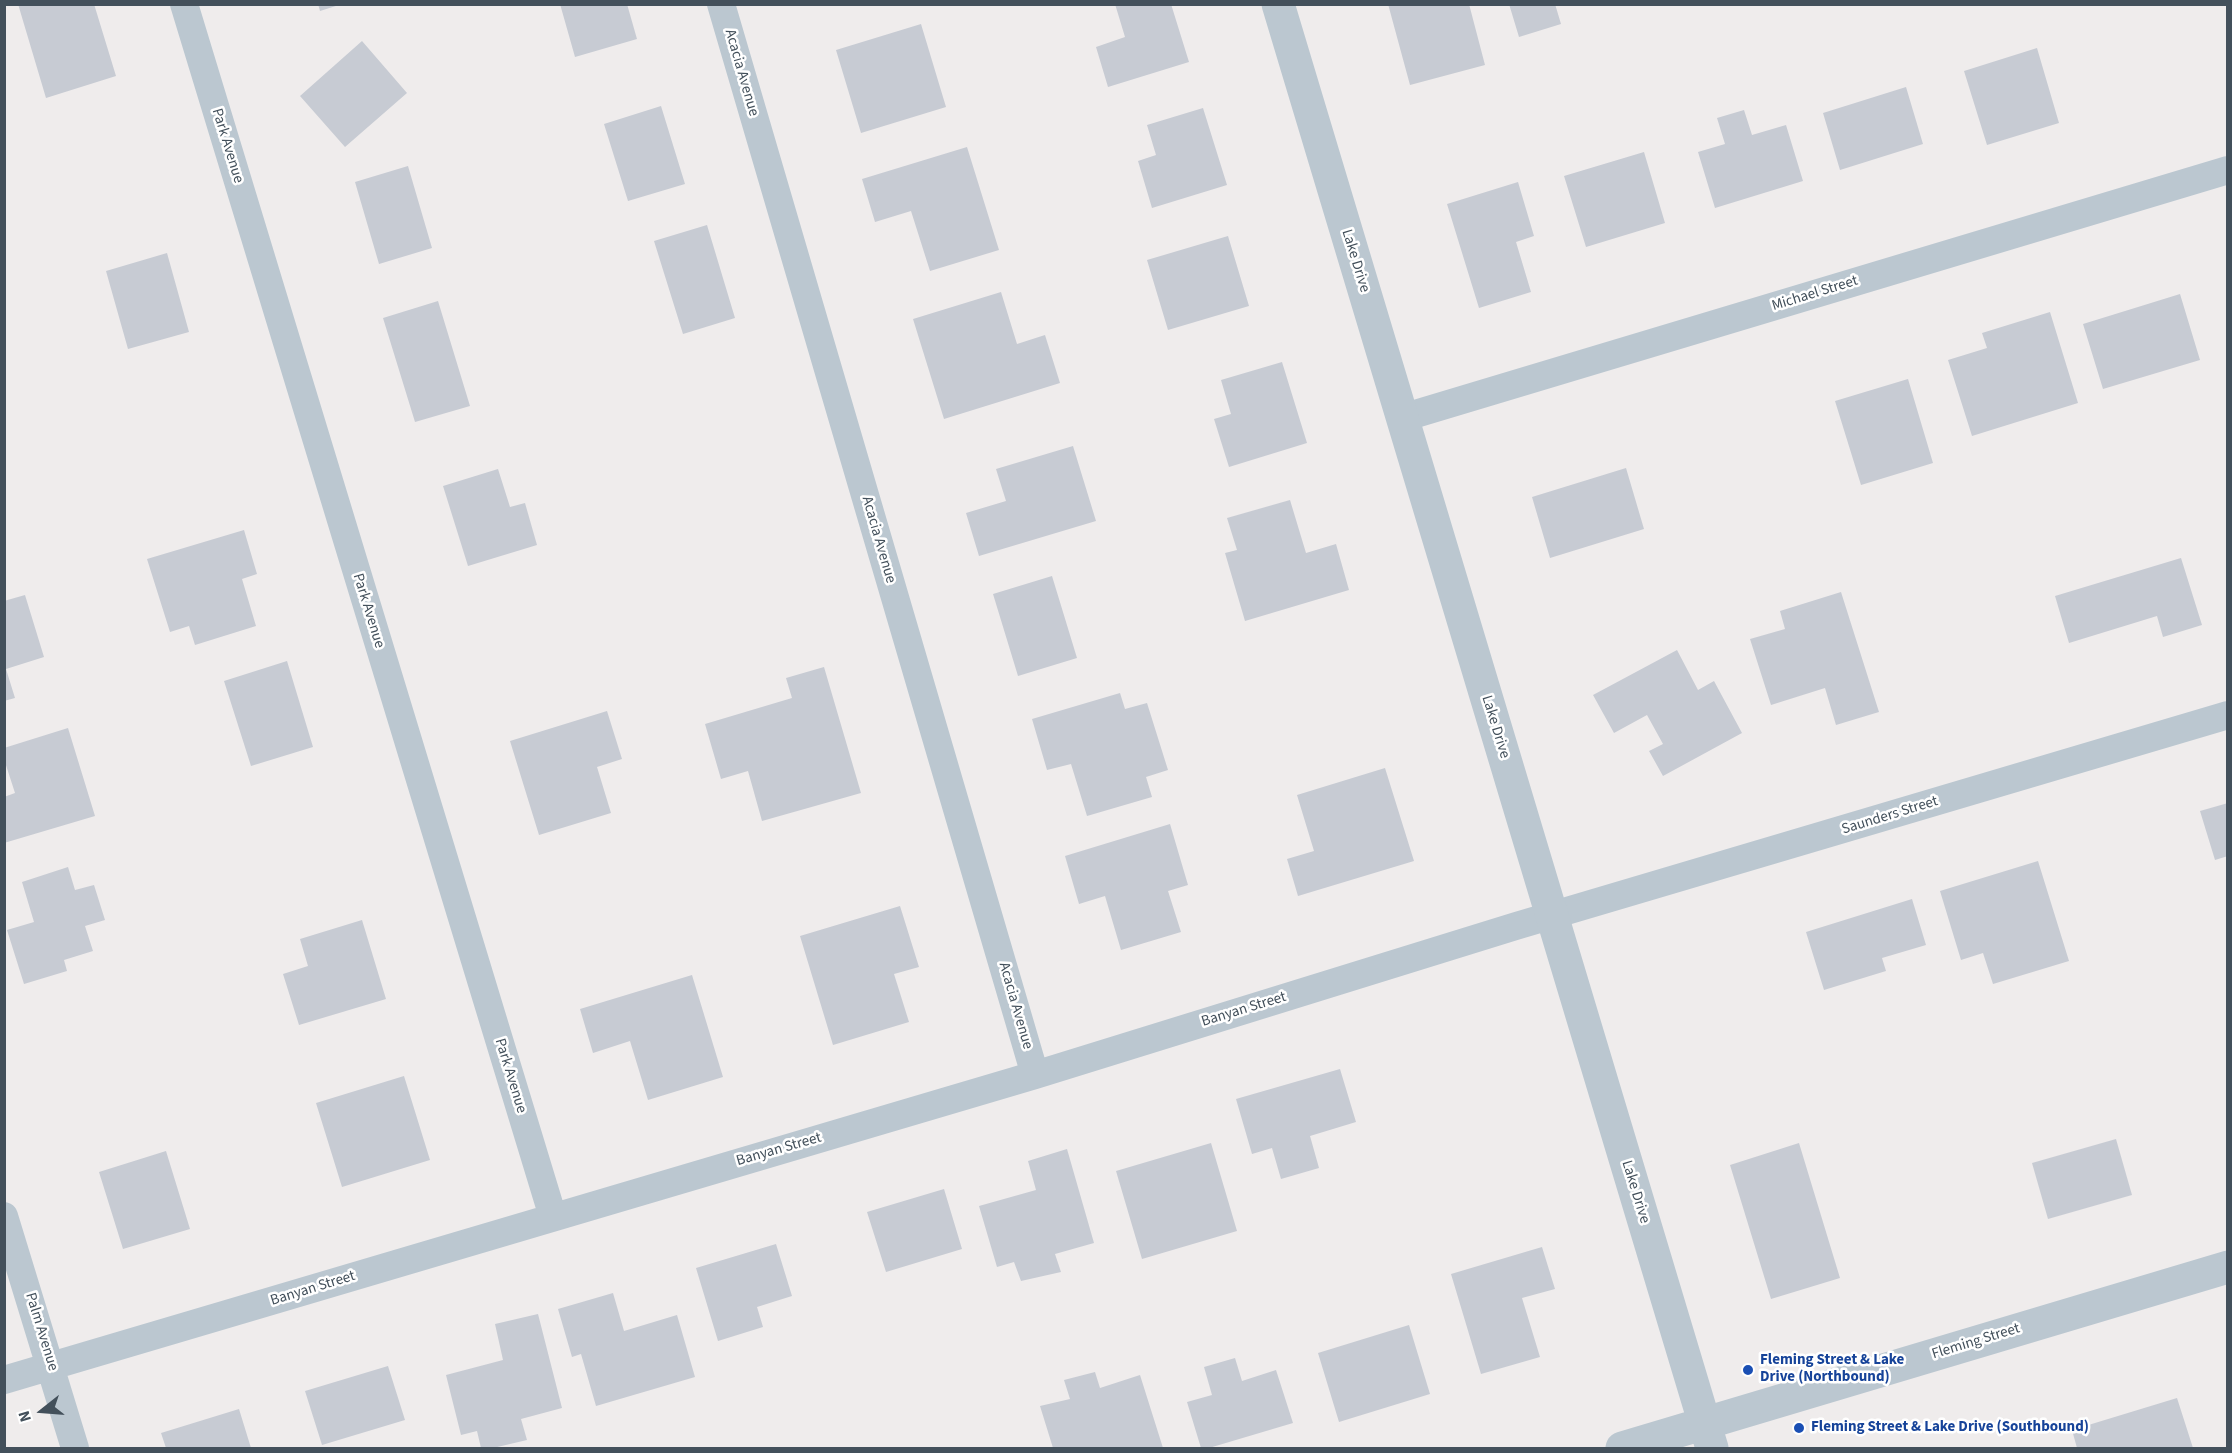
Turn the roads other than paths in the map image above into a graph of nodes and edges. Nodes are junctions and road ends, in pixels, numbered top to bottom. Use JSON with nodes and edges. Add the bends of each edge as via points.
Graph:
{"nodes":[{"id":1,"x":184,"y":4,"type":"edge"},
{"id":2,"x":721,"y":4,"type":"edge"},
{"id":3,"x":1278,"y":4,"type":"edge"},
{"id":4,"x":2228,"y":170,"type":"edge"},
{"id":5,"x":1402,"y":418,"type":"junction"},
{"id":6,"x":2228,"y":715,"type":"edge"},
{"id":7,"x":1552,"y":916,"type":"junction"},
{"id":8,"x":1035,"y":1075,"type":"junction"},
{"id":9,"x":4,"y":1216,"type":"edge"},
{"id":10,"x":553,"y":1217,"type":"junction"},
{"id":11,"x":2228,"y":1267,"type":"edge"},
{"id":12,"x":51,"y":1366,"type":"junction"},
{"id":13,"x":4,"y":1380,"type":"edge"},
{"id":14,"x":1709,"y":1436,"type":"edge"},
{"id":15,"x":75,"y":1449,"type":"edge"},
{"id":16,"x":1622,"y":1449,"type":"edge"}],
"edges":[{"from":1,"to":10,"type":"street","name":"Park Avenue"},
{"from":2,"to":8,"type":"street","name":"Acacia Avenue"},
{"from":3,"to":5,"type":"street","name":"Lake Drive"},
{"from":4,"to":5,"type":"street","name":"Michael Street"},
{"from":5,"to":7,"type":"street","name":"Lake Drive"},
{"from":6,"to":7,"type":"street","name":"Saunders Street"},
{"from":7,"to":8,"type":"street","name":"Banyan Street"},
{"from":7,"to":14,"type":"street","name":"Lake Drive"},
{"from":8,"to":10,"type":"street","name":"Banyan Street"},
{"from":9,"to":12,"type":"street","name":"Palm Avenue"},
{"from":10,"to":12,"type":"street","name":"Banyan Street"},
{"from":11,"to":14,"type":"street","name":"Fleming Street"},
{"from":12,"to":13,"type":"street","name":"Banyan Street"},
{"from":12,"to":15,"type":"street","name":"Palm Avenue"},
{"from":14,"to":16,"type":"street","name":"Fleming Street"}]}
